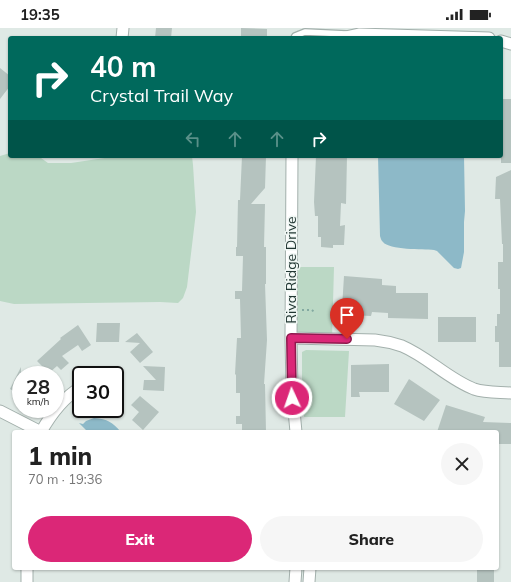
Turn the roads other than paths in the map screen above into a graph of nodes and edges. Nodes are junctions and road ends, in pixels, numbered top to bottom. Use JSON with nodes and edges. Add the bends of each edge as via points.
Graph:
{"nodes":[{"id":1,"x":359,"y":34,"type":"junction"},
{"id":2,"x":295,"y":36,"type":"edge"},
{"id":3,"x":350,"y":36,"type":"edge"},
{"id":4,"x":422,"y":36,"type":"edge"},
{"id":5,"x":292,"y":158,"type":"edge"},
{"id":6,"x":291,"y":338,"type":"junction"},
{"id":7,"x":72,"y":393,"type":"edge"},
{"id":8,"x":511,"y":393,"type":"edge"},
{"id":9,"x":0,"y":411,"type":"edge"},
{"id":10,"x":37,"y":430,"type":"edge"},
{"id":11,"x":42,"y":430,"type":"edge"},
{"id":12,"x":296,"y":430,"type":"edge"},
{"id":13,"x":27,"y":570,"type":"edge"},
{"id":14,"x":296,"y":570,"type":"edge"},
{"id":15,"x":310,"y":570,"type":"edge"},
{"id":16,"x":27,"y":582,"type":"edge"},
{"id":17,"x":295,"y":582,"type":"edge"},
{"id":18,"x":309,"y":582,"type":"edge"}],
"edges":[{"from":1,"to":2,"type":"lane","via":[[305,32]]},
{"from":1,"to":3,"type":"street"},
{"from":1,"to":4,"type":"street"},
{"from":5,"to":6,"type":"street","name":"Riva Ridge Drive"},
{"from":6,"to":8,"type":"street","via":[[388,342],[402,346],[475,389]]},
{"from":6,"to":12,"type":"street","name":"Riva Ridge Drive"},
{"from":7,"to":11,"type":"street","via":[[61,403]]},
{"from":9,"to":10,"type":"street"},
{"from":13,"to":16,"type":"street"},
{"from":14,"to":17,"type":"street"},
{"from":15,"to":18,"type":"street"}]}
